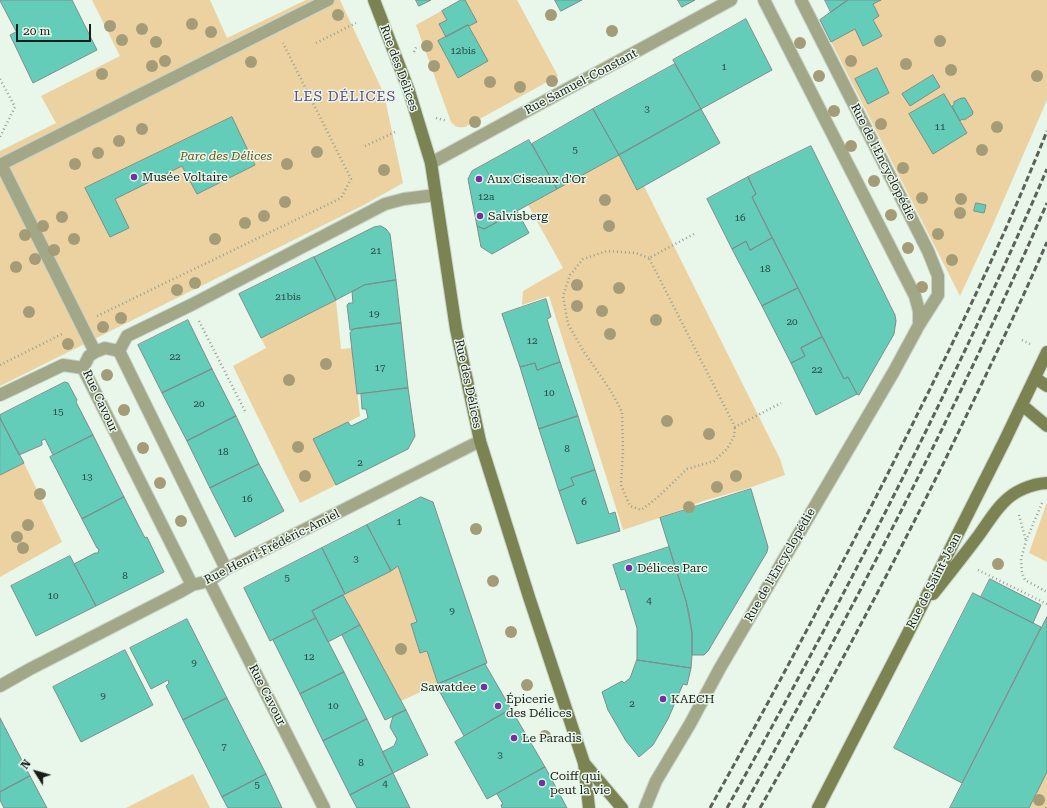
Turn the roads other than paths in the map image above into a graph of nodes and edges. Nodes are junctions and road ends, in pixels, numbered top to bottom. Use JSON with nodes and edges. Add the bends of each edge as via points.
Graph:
{"nodes":[{"id":1,"x":328,"y":0,"type":"edge"},
{"id":2,"x":374,"y":0,"type":"edge"},
{"id":3,"x":732,"y":0,"type":"edge"},
{"id":4,"x":764,"y":0,"type":"edge"},
{"id":5,"x":801,"y":0,"type":"edge"},
{"id":6,"x":431,"y":163,"type":"junction"},
{"id":7,"x":1,"y":164,"type":"edge"},
{"id":8,"x":436,"y":195,"type":"junction"},
{"id":9,"x":919,"y":325,"type":"junction"},
{"id":10,"x":119,"y":351,"type":"junction"},
{"id":11,"x":95,"y":352,"type":"junction"},
{"id":12,"x":1047,"y":352,"type":"edge"},
{"id":13,"x":83,"y":368,"type":"junction"},
{"id":14,"x":1035,"y":378,"type":"junction"},
{"id":15,"x":1047,"y":386,"type":"edge"},
{"id":16,"x":0,"y":395,"type":"edge"},
{"id":17,"x":1022,"y":405,"type":"junction"},
{"id":18,"x":1047,"y":426,"type":"edge"},
{"id":19,"x":480,"y":441,"type":"junction"},
{"id":20,"x":1047,"y":483,"type":"edge"},
{"id":21,"x":226,"y":570,"type":"junction"},
{"id":22,"x":209,"y":582,"type":"junction"},
{"id":23,"x":192,"y":585,"type":"junction"},
{"id":24,"x":918,"y":613,"type":"junction"},
{"id":25,"x":0,"y":686,"type":"edge"},
{"id":26,"x":584,"y":762,"type":"junction"},
{"id":27,"x":826,"y":795,"type":"junction"},
{"id":28,"x":324,"y":808,"type":"edge"},
{"id":29,"x":588,"y":808,"type":"edge"},
{"id":30,"x":622,"y":808,"type":"edge"},
{"id":31,"x":645,"y":808,"type":"edge"},
{"id":32,"x":814,"y":808,"type":"edge"},
{"id":33,"x":818,"y":808,"type":"edge"}],
"edges":[{"from":1,"to":7,"type":"street"},
{"from":2,"to":6,"type":"street","name":"Rue des Délices","via":[[409,91]]},
{"from":3,"to":6,"type":"street","name":"Rue Samuel-Constant"},
{"from":4,"to":9,"type":"street","via":[[915,296]]},
{"from":5,"to":9,"type":"street","name":"Rue de l'Encyclopédie","via":[[928,251],[938,276],[938,295]]},
{"from":6,"to":8,"type":"street","name":"Rue des Délices"},
{"from":7,"to":11,"type":"street"},
{"from":8,"to":10,"type":"street","via":[[385,204],[127,336]]},
{"from":8,"to":19,"type":"street","name":"Rue des Délices","via":[[456,330]]},
{"from":9,"to":31,"type":"street","name":"Rue de l'Encyclopédie","via":[[720,668],[656,781]]},
{"from":10,"to":11,"type":"street","name":"Rue Cavour","via":[[105,348]]},
{"from":10,"to":21,"type":"street"},
{"from":11,"to":13,"type":"street","name":"Rue Cavour","via":[[89,356]]},
{"from":12,"to":14,"type":"street","name":"Rue de Saint-Jean"},
{"from":13,"to":16,"type":"street","via":[[63,365]]},
{"from":13,"to":23,"type":"street","name":"Rue Cavour"},
{"from":14,"to":15,"type":"street"},
{"from":14,"to":17,"type":"street","name":"Rue de Saint-Jean"},
{"from":17,"to":18,"type":"street"},
{"from":17,"to":24,"type":"street","name":"Rue de Saint-Jean"},
{"from":19,"to":21,"type":"street","name":"Rue Henri-Frédéric-Amiel"},
{"from":19,"to":26,"type":"street","name":"Rue des Délices"},
{"from":20,"to":24,"type":"street","via":[[1022,489],[1003,503]]},
{"from":21,"to":22,"type":"street","name":"Rue Henri-Frédéric-Amiel"},
{"from":22,"to":23,"type":"street","name":"Rue Henri-Frédéric-Amiel"},
{"from":22,"to":28,"type":"street","name":"Rue Cavour"},
{"from":23,"to":25,"type":"street","name":"Rue Henri-Frédéric-Amiel"},
{"from":24,"to":27,"type":"street","name":"Rue de Saint-Jean"},
{"from":26,"to":29,"type":"street","name":"Rue des Délices"},
{"from":26,"to":30,"type":"street","name":"Rue des Délices"},
{"from":27,"to":32,"type":"street"},
{"from":27,"to":33,"type":"street","name":"Rue de Saint-Jean"}]}
